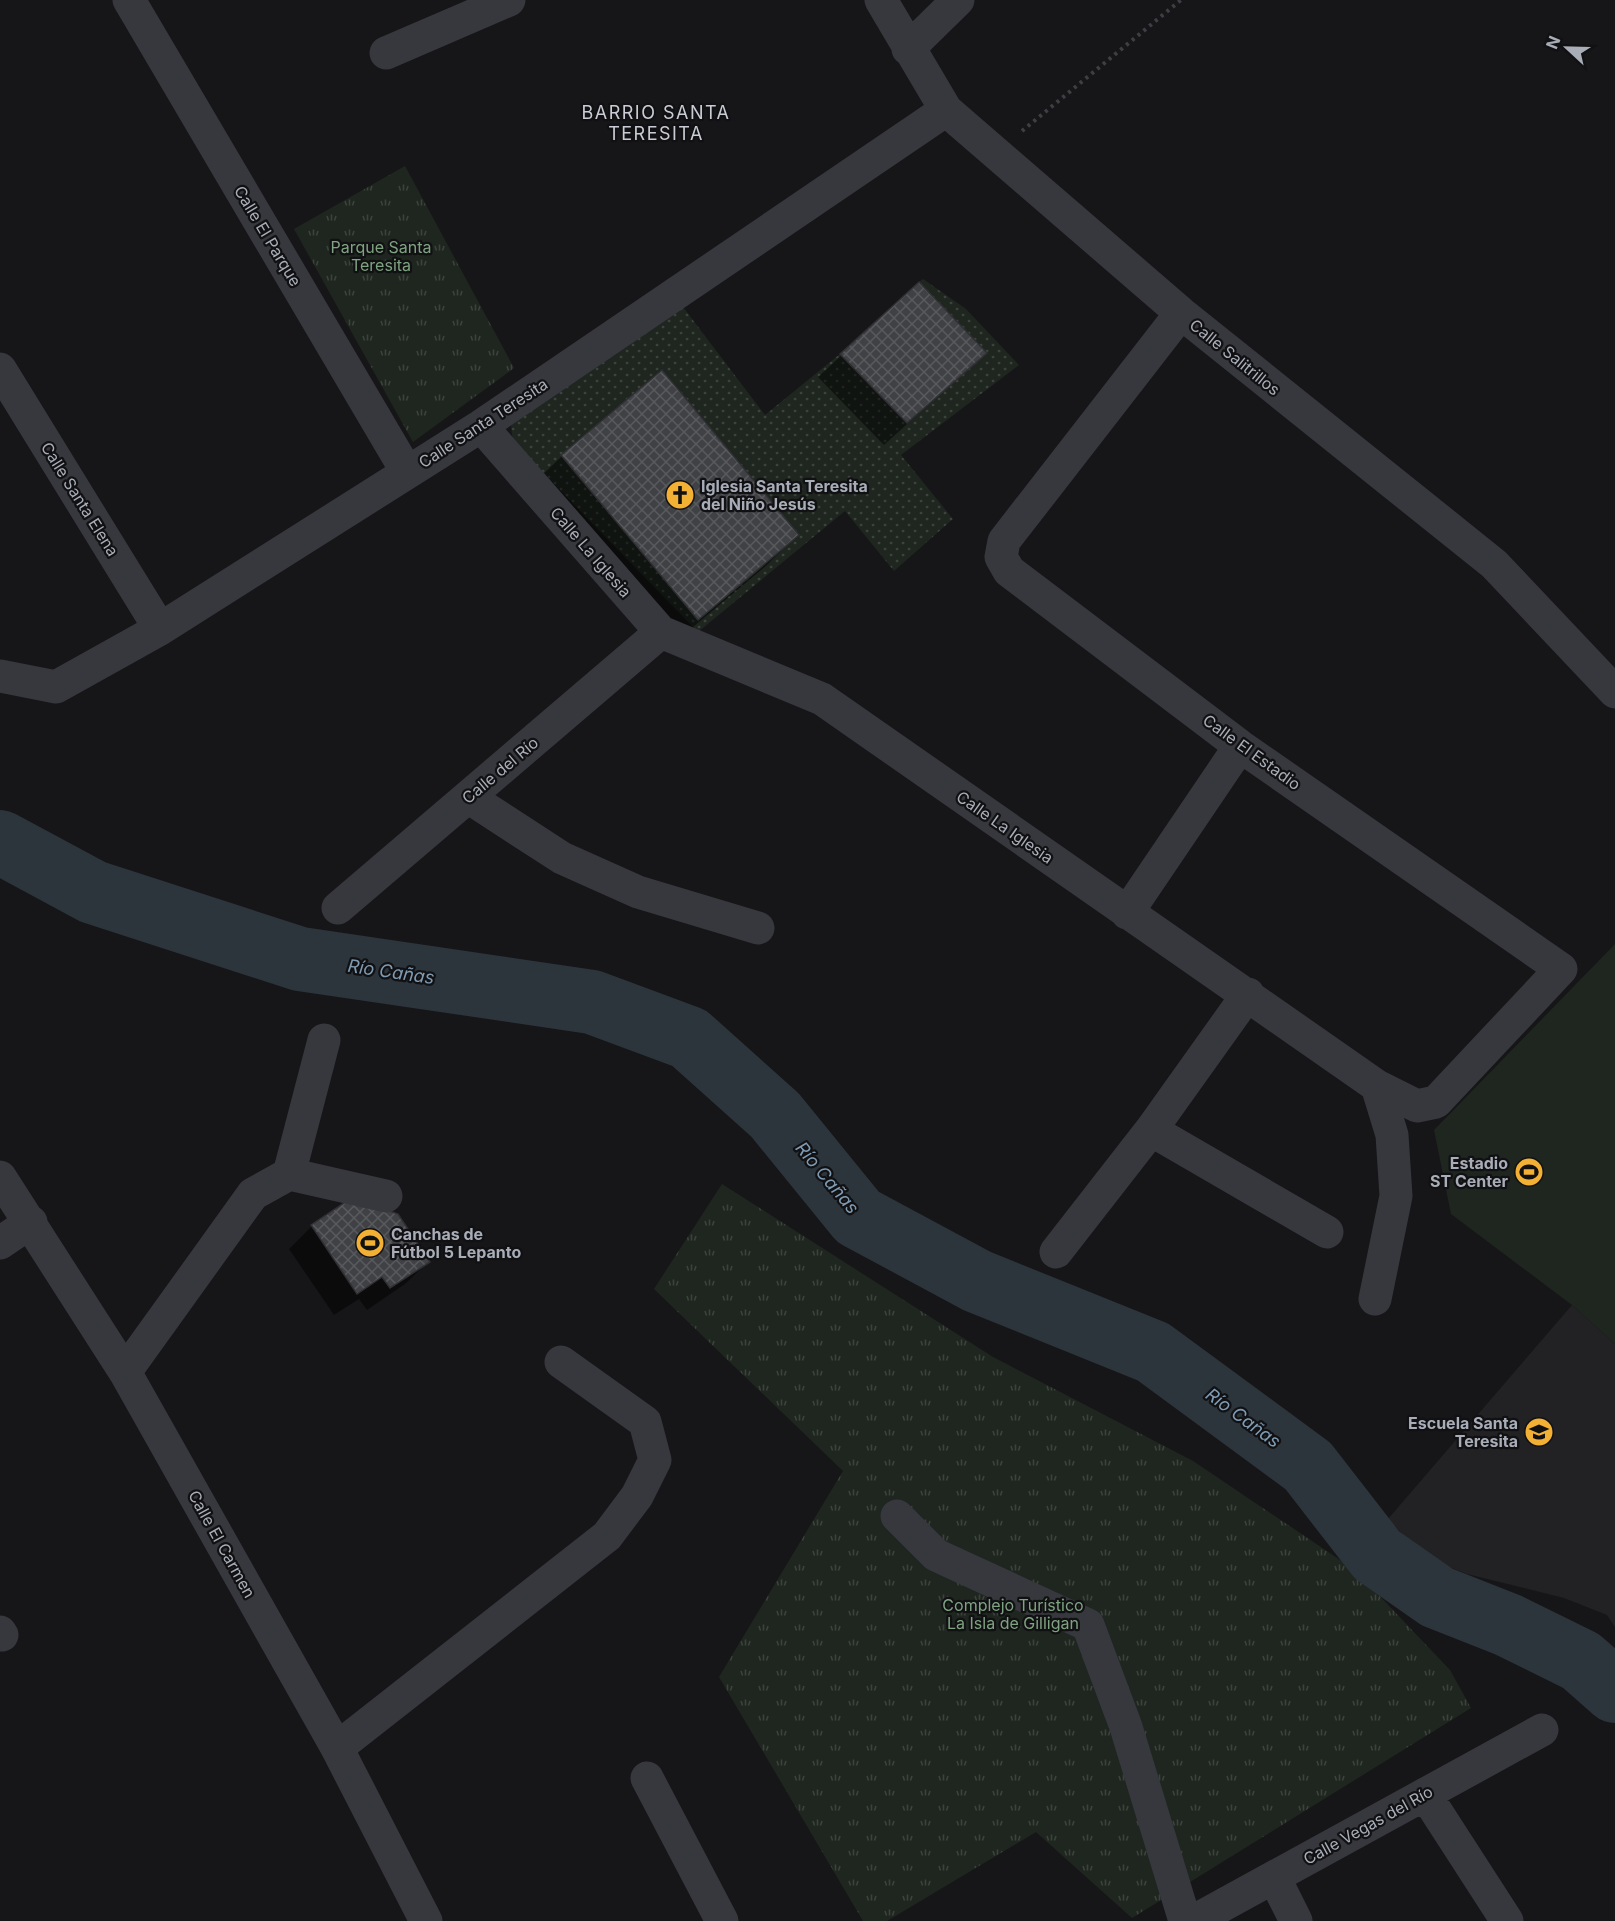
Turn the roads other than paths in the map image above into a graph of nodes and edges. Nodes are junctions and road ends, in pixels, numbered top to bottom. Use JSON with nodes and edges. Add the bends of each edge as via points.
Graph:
{"nodes":[{"id":1,"x":129,"y":0,"type":"edge"},
{"id":2,"x":509,"y":0,"type":"edge"},
{"id":3,"x":881,"y":0,"type":"edge"},
{"id":4,"x":958,"y":0,"type":"edge"},
{"id":5,"x":908,"y":49,"type":"junction"},
{"id":6,"x":387,"y":53,"type":"dead end"},
{"id":7,"x":946,"y":110,"type":"junction"},
{"id":8,"x":1181,"y":313,"type":"junction"},
{"id":9,"x":0,"y":369,"type":"edge"},
{"id":10,"x":481,"y":426,"type":"junction"},
{"id":11,"x":407,"y":472,"type":"junction"},
{"id":12,"x":160,"y":629,"type":"junction"},
{"id":13,"x":661,"y":632,"type":"junction"},
{"id":14,"x":0,"y":676,"type":"edge"},
{"id":15,"x":1615,"y":692,"type":"edge"},
{"id":16,"x":1240,"y":746,"type":"junction"},
{"id":17,"x":468,"y":797,"type":"junction"},
{"id":18,"x":338,"y":908,"type":"dead end"},
{"id":19,"x":1127,"y":913,"type":"junction"},
{"id":20,"x":758,"y":928,"type":"dead end"},
{"id":21,"x":1248,"y":994,"type":"junction"},
{"id":22,"x":324,"y":1040,"type":"dead end"},
{"id":23,"x":1377,"y":1086,"type":"junction"},
{"id":24,"x":1151,"y":1130,"type":"junction"},
{"id":25,"x":289,"y":1174,"type":"junction"},
{"id":26,"x":0,"y":1177,"type":"edge"},
{"id":27,"x":386,"y":1196,"type":"dead end"},
{"id":28,"x":31,"y":1222,"type":"junction"},
{"id":29,"x":1327,"y":1232,"type":"dead end"},
{"id":30,"x":0,"y":1243,"type":"edge"},
{"id":31,"x":1056,"y":1252,"type":"dead end"},
{"id":32,"x":1375,"y":1299,"type":"dead end"},
{"id":33,"x":561,"y":1362,"type":"dead end"},
{"id":34,"x":125,"y":1372,"type":"junction"},
{"id":35,"x":897,"y":1516,"type":"dead end"},
{"id":36,"x":1542,"y":1730,"type":"dead end"},
{"id":37,"x":337,"y":1748,"type":"junction"},
{"id":38,"x":647,"y":1778,"type":"dead end"},
{"id":39,"x":1425,"y":1794,"type":"junction"},
{"id":40,"x":1274,"y":1877,"type":"junction"},
{"id":41,"x":426,"y":1921,"type":"edge"},
{"id":42,"x":722,"y":1921,"type":"edge"},
{"id":43,"x":1185,"y":1921,"type":"edge"},
{"id":44,"x":1194,"y":1921,"type":"edge"},
{"id":45,"x":1296,"y":1921,"type":"edge"},
{"id":46,"x":1507,"y":1921,"type":"edge"}],
"edges":[{"from":1,"to":11,"type":"street","name":"Calle El Parque"},
{"from":2,"to":6,"type":"street"},
{"from":3,"to":5,"type":"street","name":"Calle Salitrillos"},
{"from":4,"to":5,"type":"street"},
{"from":5,"to":7,"type":"street","name":"Calle Salitrillos"},
{"from":7,"to":8,"type":"street","name":"Calle Salitrillos"},
{"from":7,"to":10,"type":"street","name":"Calle Santa Teresita"},
{"from":8,"to":15,"type":"street","name":"Calle Salitrillos","via":[[1494,564]]},
{"from":8,"to":16,"type":"street","name":"Calle El Estadio","via":[[1004,541],[1001,557],[1009,571]]},
{"from":9,"to":12,"type":"street","name":"Calle Santa Elena"},
{"from":10,"to":11,"type":"street","name":"Calle Santa Teresita"},
{"from":10,"to":13,"type":"street","name":"Calle La Iglesia"},
{"from":11,"to":12,"type":"street","name":"Calle Santa Teresita"},
{"from":12,"to":14,"type":"street","name":"Calle Santa Teresita","via":[[56,687]]},
{"from":13,"to":17,"type":"street","name":"Calle del Río"},
{"from":13,"to":19,"type":"street","name":"Calle La Iglesia","via":[[822,699]]},
{"from":16,"to":19,"type":"street"},
{"from":16,"to":23,"type":"street","name":"Calle El Estadio","via":[[1561,969],[1436,1102],[1417,1106]]},
{"from":17,"to":18,"type":"street","name":"Calle del Río"},
{"from":17,"to":20,"type":"street","via":[[584,868],[638,892]]},
{"from":19,"to":21,"type":"street","name":"Calle La Iglesia"},
{"from":21,"to":23,"type":"street","name":"Calle La Iglesia"},
{"from":21,"to":24,"type":"street"},
{"from":22,"to":25,"type":"street"},
{"from":23,"to":32,"type":"street","via":[[1392,1135],[1396,1196]]},
{"from":24,"to":29,"type":"street"},
{"from":24,"to":31,"type":"street"},
{"from":25,"to":27,"type":"street"},
{"from":25,"to":34,"type":"street","via":[[253,1194]]},
{"from":26,"to":28,"type":"street","name":"Calle El Carmen"},
{"from":28,"to":30,"type":"street"},
{"from":28,"to":34,"type":"street","name":"Calle El Carmen"},
{"from":33,"to":37,"type":"street","via":[[645,1422],[655,1460],[637,1497],[607,1536]]},
{"from":34,"to":37,"type":"street","name":"Calle El Carmen"},
{"from":35,"to":43,"type":"street","via":[[936,1555],[1088,1625],[1126,1727]]},
{"from":36,"to":39,"type":"street","name":"Calle Vegas del Río"},
{"from":37,"to":41,"type":"street","name":"Calle El Carmen"},
{"from":38,"to":42,"type":"street"},
{"from":39,"to":40,"type":"street","name":"Calle Vegas del Río"},
{"from":39,"to":46,"type":"street"},
{"from":40,"to":44,"type":"street","name":"Calle Vegas del Río"},
{"from":40,"to":45,"type":"street"}]}
